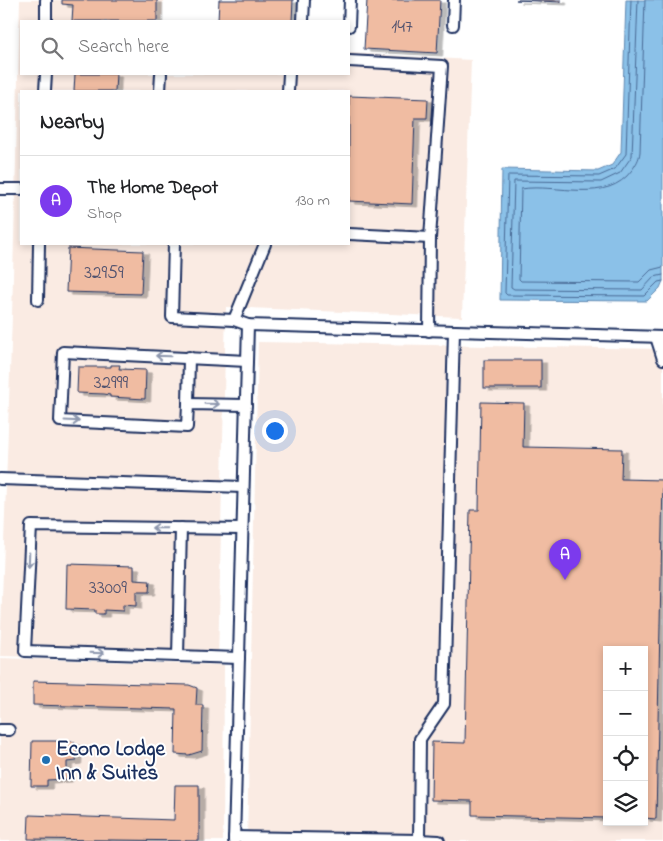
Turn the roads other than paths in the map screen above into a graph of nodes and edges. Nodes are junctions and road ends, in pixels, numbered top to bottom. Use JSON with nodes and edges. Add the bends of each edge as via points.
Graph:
{"nodes":[{"id":1,"x":46,"y":0,"type":"edge"},
{"id":2,"x":304,"y":0,"type":"edge"},
{"id":3,"x":350,"y":0,"type":"edge"},
{"id":4,"x":454,"y":0,"type":"edge"},
{"id":5,"x":46,"y":20,"type":"edge"},
{"id":6,"x":303,"y":20,"type":"edge"},
{"id":7,"x":349,"y":20,"type":"edge"},
{"id":8,"x":453,"y":25,"type":"dead end"},
{"id":9,"x":350,"y":61,"type":"edge"},
{"id":10,"x":46,"y":75,"type":"edge"},
{"id":11,"x":161,"y":75,"type":"edge"},
{"id":12,"x":289,"y":75,"type":"edge"},
{"id":13,"x":45,"y":90,"type":"edge"},
{"id":14,"x":160,"y":90,"type":"edge"},
{"id":15,"x":288,"y":90,"type":"edge"},
{"id":16,"x":0,"y":189,"type":"edge"},
{"id":17,"x":20,"y":190,"type":"edge"},
{"id":18,"x":350,"y":234,"type":"edge"},
{"id":19,"x":430,"y":238,"type":"junction"},
{"id":20,"x":39,"y":245,"type":"edge"},
{"id":21,"x":174,"y":245,"type":"edge"},
{"id":22,"x":265,"y":245,"type":"edge"},
{"id":23,"x":38,"y":300,"type":"dead end"},
{"id":24,"x":234,"y":320,"type":"junction"},
{"id":25,"x":248,"y":326,"type":"junction"},
{"id":26,"x":429,"y":331,"type":"junction"},
{"id":27,"x":454,"y":331,"type":"junction"},
{"id":28,"x":659,"y":337,"type":"edge"},
{"id":29,"x":189,"y":358,"type":"junction"},
{"id":30,"x":663,"y":359,"type":"edge"},
{"id":31,"x":247,"y":361,"type":"junction"},
{"id":32,"x":188,"y":404,"type":"junction"},
{"id":33,"x":246,"y":404,"type":"junction"},
{"id":34,"x":0,"y":478,"type":"edge"},
{"id":35,"x":244,"y":487,"type":"junction"},
{"id":36,"x":181,"y":528,"type":"junction"},
{"id":37,"x":242,"y":529,"type":"junction"},
{"id":38,"x":178,"y":656,"type":"junction"},
{"id":39,"x":239,"y":658,"type":"junction"},
{"id":40,"x":234,"y":839,"type":"edge"},
{"id":41,"x":419,"y":840,"type":"edge"},
{"id":42,"x":439,"y":841,"type":"edge"}],
"edges":[{"from":1,"to":5,"type":"lane"},
{"from":2,"to":6,"type":"lane"},
{"from":3,"to":7,"type":"lane"},
{"from":4,"to":8,"type":"lane"},
{"from":9,"to":19,"type":"lane","via":[[442,66]]},
{"from":10,"to":13,"type":"lane"},
{"from":11,"to":14,"type":"lane"},
{"from":12,"to":15,"type":"lane"},
{"from":16,"to":17,"type":"lane"},
{"from":18,"to":19,"type":"lane"},
{"from":19,"to":26,"type":"lane"},
{"from":20,"to":23,"type":"lane"},
{"from":21,"to":24,"type":"lane","via":[[172,317]]},
{"from":22,"to":24,"type":"lane"},
{"from":24,"to":25,"type":"lane"},
{"from":25,"to":26,"type":"lane"},
{"from":25,"to":31,"type":"lane"},
{"from":26,"to":27,"type":"lane"},
{"from":27,"to":28,"type":"lane"},
{"from":27,"to":41,"type":"lane","via":[[444,704],[420,739]]},
{"from":28,"to":30,"type":"lane"},
{"from":29,"to":31,"type":"lane"},
{"from":29,"to":32,"type":"lane"},
{"from":29,"to":32,"type":"lane","one_way":true,"via":[[63,352],[60,421],[187,427]]},
{"from":31,"to":33,"type":"lane"},
{"from":32,"to":33,"type":"lane","one_way":true},
{"from":33,"to":35,"type":"lane"},
{"from":34,"to":35,"type":"lane"},
{"from":35,"to":37,"type":"lane"},
{"from":36,"to":37,"type":"lane"},
{"from":36,"to":38,"type":"lane"},
{"from":36,"to":38,"type":"lane","one_way":true,"via":[[31,526],[26,651]]},
{"from":37,"to":39,"type":"lane"},
{"from":38,"to":39,"type":"lane"},
{"from":39,"to":40,"type":"lane"},
{"from":40,"to":41,"type":"lane"},
{"from":41,"to":42,"type":"lane"}]}
